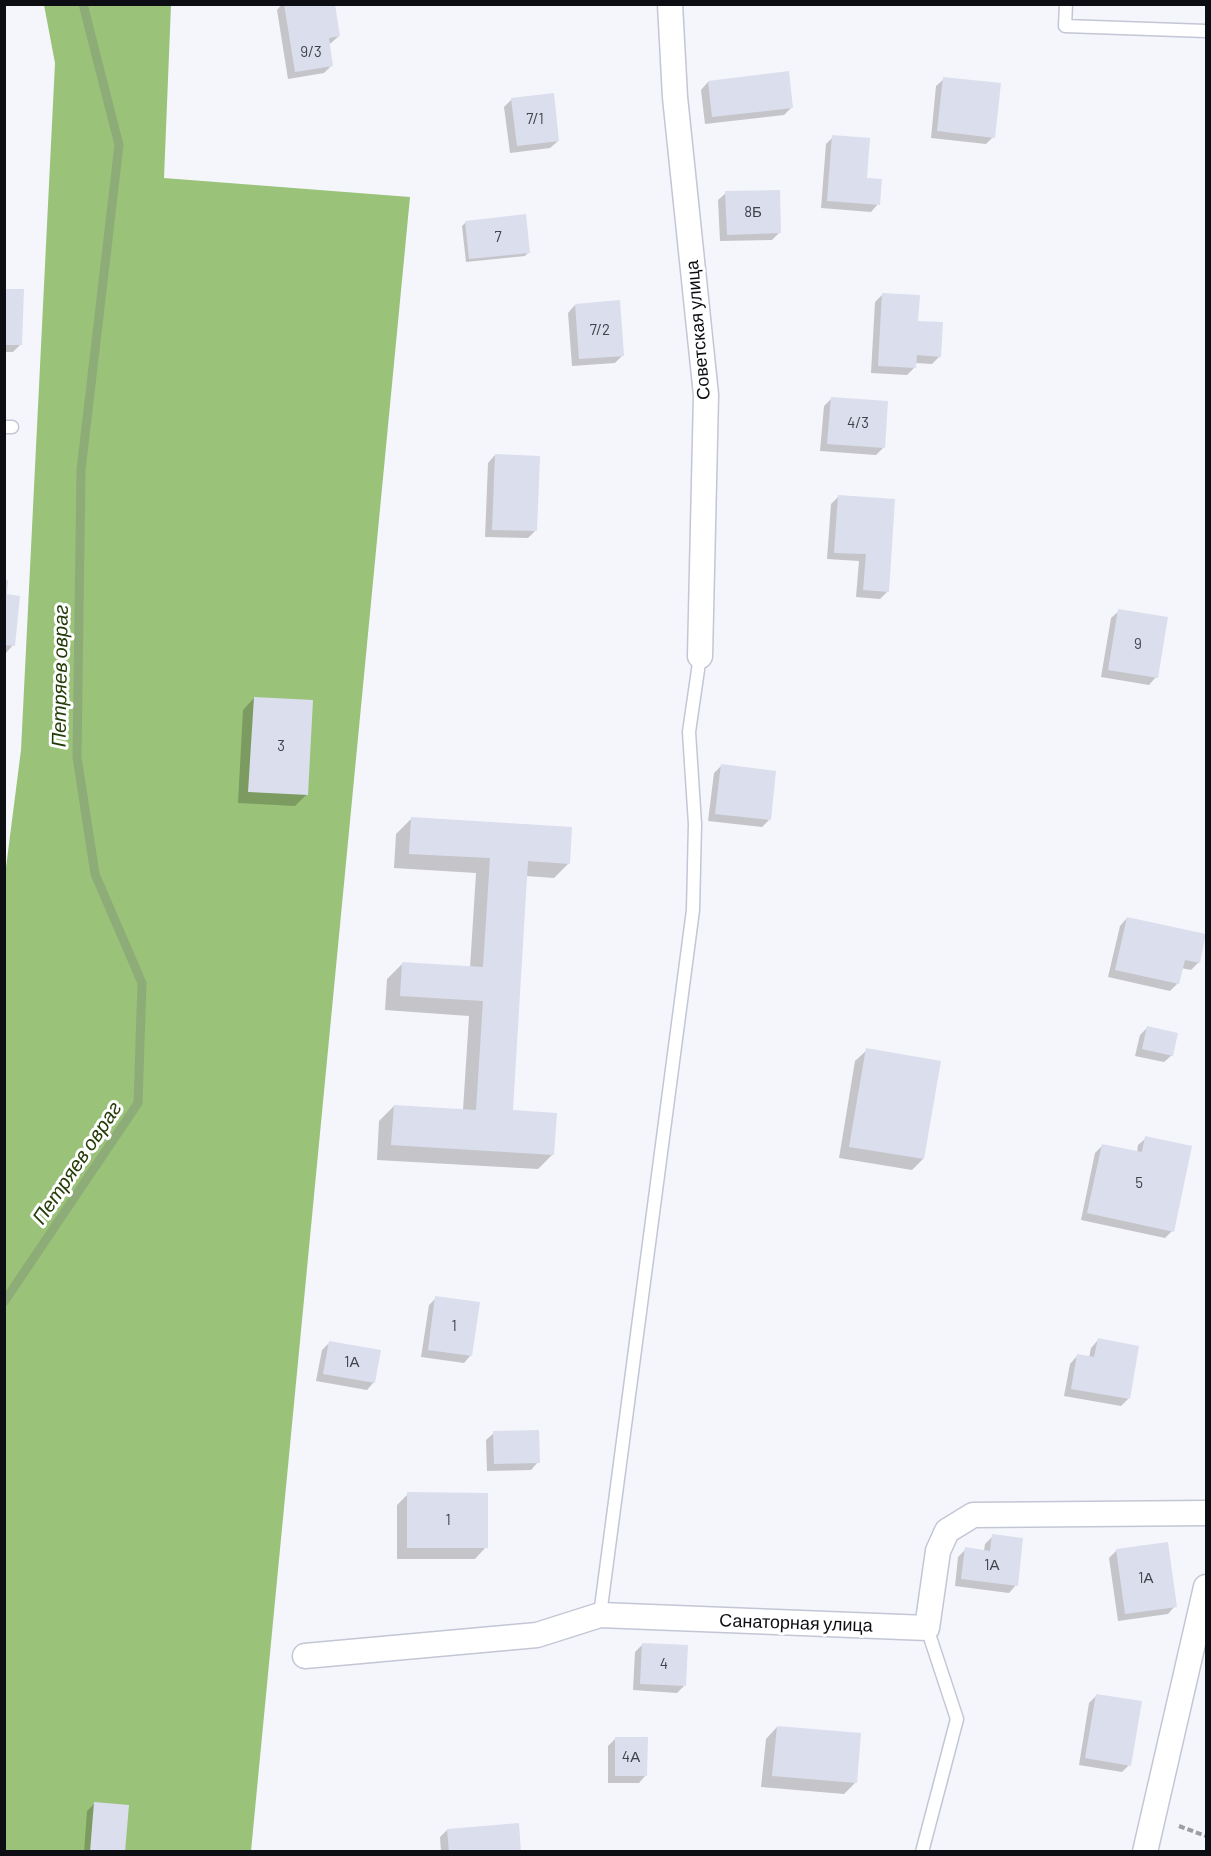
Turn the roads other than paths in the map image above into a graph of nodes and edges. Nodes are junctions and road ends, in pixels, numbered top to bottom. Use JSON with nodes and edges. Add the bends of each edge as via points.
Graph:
{"nodes":[{"id":1,"x":670,"y":4,"type":"edge"},
{"id":2,"x":1066,"y":4,"type":"edge"},
{"id":3,"x":1206,"y":31,"type":"edge"},
{"id":4,"x":700,"y":656,"type":"joint"},
{"id":5,"x":1206,"y":1513,"type":"edge"},
{"id":6,"x":1206,"y":1587,"type":"edge"},
{"id":7,"x":600,"y":1615,"type":"junction"},
{"id":8,"x":927,"y":1628,"type":"junction"},
{"id":9,"x":304,"y":1656,"type":"dead end"},
{"id":10,"x":922,"y":1851,"type":"edge"},
{"id":11,"x":1145,"y":1851,"type":"edge"}],
"edges":[{"from":1,"to":4,"type":"street","name":"Советская улица","via":[[675,97],[706,395]]},
{"from":2,"to":3,"type":"lane","via":[[1065,26]]},
{"from":4,"to":7,"type":"lane","via":[[689,732],[695,824],[693,910]]},
{"from":5,"to":8,"type":"street","via":[[973,1515],[947,1531],[938,1551]]},
{"from":6,"to":11,"type":"street"},
{"from":7,"to":8,"type":"street","name":"Санаторная улица"},
{"from":7,"to":9,"type":"street","name":"Санаторная улица","via":[[537,1635]]},
{"from":8,"to":10,"type":"lane","via":[[957,1719]]}]}
